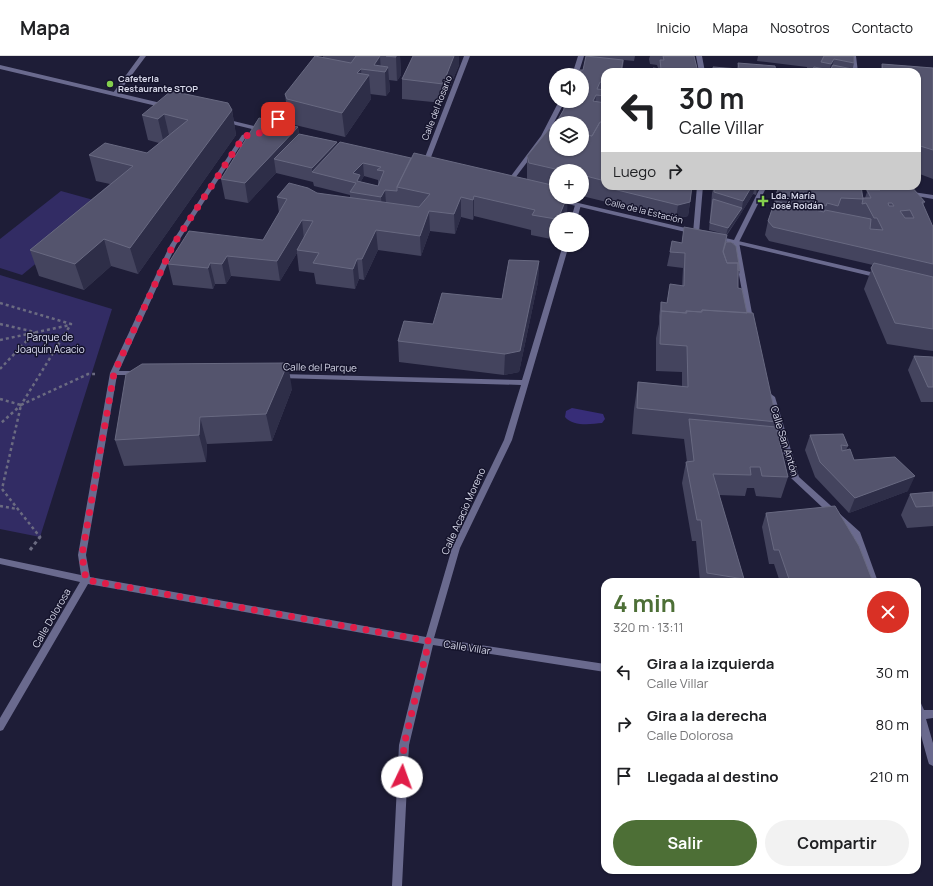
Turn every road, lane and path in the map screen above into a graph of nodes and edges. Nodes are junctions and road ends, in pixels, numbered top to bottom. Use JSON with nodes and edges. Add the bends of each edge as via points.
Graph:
{"nodes":[{"id":1,"x":142,"y":56,"type":"edge"},
{"id":2,"x":468,"y":56,"type":"edge"},
{"id":3,"x":581,"y":56,"type":"edge"},
{"id":4,"x":699,"y":56,"type":"edge"},
{"id":5,"x":853,"y":56,"type":"edge"},
{"id":6,"x":0,"y":67,"type":"edge"},
{"id":7,"x":577,"y":68,"type":"edge"},
{"id":8,"x":701,"y":68,"type":"edge"},
{"id":9,"x":854,"y":68,"type":"edge"},
{"id":10,"x":114,"y":94,"type":"junction"},
{"id":11,"x":296,"y":94,"type":"edge"},
{"id":12,"x":169,"y":107,"type":"edge"},
{"id":13,"x":558,"y":108,"type":"edge"},
{"id":14,"x":215,"y":118,"type":"edge"},
{"id":15,"x":270,"y":131,"type":"junction"},
{"id":16,"x":277,"y":133,"type":"edge"},
{"id":17,"x":416,"y":165,"type":"edge"},
{"id":18,"x":424,"y":167,"type":"junction"},
{"id":19,"x":431,"y":169,"type":"edge"},
{"id":20,"x":498,"y":186,"type":"edge"},
{"id":21,"x":505,"y":187,"type":"junction"},
{"id":22,"x":512,"y":189,"type":"edge"},
{"id":23,"x":700,"y":190,"type":"edge"},
{"id":24,"x":762,"y":190,"type":"edge"},
{"id":25,"x":933,"y":197,"type":"edge"},
{"id":26,"x":916,"y":201,"type":"edge"},
{"id":27,"x":578,"y":204,"type":"joint"},
{"id":28,"x":576,"y":212,"type":"edge"},
{"id":29,"x":703,"y":234,"type":"junction"},
{"id":30,"x":736,"y":242,"type":"junction"},
{"id":31,"x":564,"y":252,"type":"edge"},
{"id":32,"x":888,"y":278,"type":"edge"},
{"id":33,"x":0,"y":303,"type":"edge"},
{"id":34,"x":0,"y":324,"type":"edge"},
{"id":35,"x":71,"y":324,"type":"junction"},
{"id":36,"x":35,"y":332,"type":"junction"},
{"id":37,"x":753,"y":334,"type":"edge"},
{"id":38,"x":0,"y":340,"type":"edge"},
{"id":39,"x":0,"y":368,"type":"edge"},
{"id":40,"x":114,"y":373,"type":"junction"},
{"id":41,"x":146,"y":373,"type":"edge"},
{"id":42,"x":272,"y":376,"type":"edge"},
{"id":43,"x":525,"y":383,"type":"junction"},
{"id":44,"x":768,"y":387,"type":"edge"},
{"id":45,"x":0,"y":399,"type":"edge"},
{"id":46,"x":21,"y":405,"type":"junction"},
{"id":47,"x":0,"y":424,"type":"edge"},
{"id":48,"x":0,"y":506,"type":"edge"},
{"id":49,"x":18,"y":510,"type":"junction"},
{"id":50,"x":40,"y":537,"type":"dead end"},
{"id":51,"x":0,"y":561,"type":"edge"},
{"id":52,"x":873,"y":578,"type":"edge"},
{"id":53,"x":86,"y":580,"type":"junction"},
{"id":54,"x":429,"y":641,"type":"junction"},
{"id":55,"x":601,"y":667,"type":"edge"},
{"id":56,"x":933,"y":714,"type":"edge"},
{"id":57,"x":921,"y":715,"type":"edge"},
{"id":58,"x":921,"y":722,"type":"edge"},
{"id":59,"x":0,"y":728,"type":"edge"},
{"id":60,"x":933,"y":761,"type":"edge"},
{"id":61,"x":397,"y":886,"type":"edge"}],
"edges":[{"from":1,"to":10,"type":"street"},
{"from":2,"to":18,"type":"street","name":"Calle del Rosario"},
{"from":3,"to":7,"type":"street"},
{"from":4,"to":8,"type":"street"},
{"from":5,"to":9,"type":"street"},
{"from":6,"to":10,"type":"street"},
{"from":10,"to":12,"type":"street"},
{"from":11,"to":15,"type":"street"},
{"from":13,"to":21,"type":"street","via":[[544,136]]},
{"from":14,"to":15,"type":"street"},
{"from":15,"to":16,"type":"street"},
{"from":15,"to":40,"type":"street","via":[[244,136],[173,245]]},
{"from":17,"to":18,"type":"street"},
{"from":18,"to":19,"type":"street"},
{"from":20,"to":21,"type":"street"},
{"from":21,"to":22,"type":"street"},
{"from":23,"to":29,"type":"street"},
{"from":24,"to":30,"type":"street"},
{"from":25,"to":26,"type":"street","via":[[911,192]]},
{"from":27,"to":28,"type":"street"},
{"from":27,"to":29,"type":"street","name":"Calle de la Estación"},
{"from":29,"to":30,"type":"street","name":"Calle de la Estación"},
{"from":30,"to":32,"type":"street","name":"Calle de la Estación"},
{"from":30,"to":37,"type":"street"},
{"from":31,"to":43,"type":"street","name":"Calle Acacio Moreno"},
{"from":33,"to":35,"type":"path"},
{"from":34,"to":36,"type":"path"},
{"from":35,"to":36,"type":"path"},
{"from":35,"to":46,"type":"path"},
{"from":36,"to":38,"type":"path"},
{"from":36,"to":39,"type":"path"},
{"from":40,"to":41,"type":"street"},
{"from":40,"to":46,"type":"path","via":[[88,374]]},
{"from":40,"to":53,"type":"street","via":[[82,555]]},
{"from":42,"to":43,"type":"street","name":"Calle del Parque"},
{"from":43,"to":54,"type":"street","name":"Calle Acacio Moreno","via":[[508,440],[456,548]]},
{"from":44,"to":52,"type":"street","name":"Calle San Antón","via":[[795,478],[857,534]]},
{"from":45,"to":46,"type":"path"},
{"from":46,"to":47,"type":"path"},
{"from":46,"to":49,"type":"path","via":[[2,489]]},
{"from":48,"to":49,"type":"path"},
{"from":49,"to":50,"type":"path"},
{"from":51,"to":53,"type":"street","name":"Calle Villar"},
{"from":53,"to":54,"type":"street","name":"Calle Villar"},
{"from":53,"to":59,"type":"street","name":"Calle Dolorosa"},
{"from":54,"to":55,"type":"street","name":"Calle Villar"},
{"from":54,"to":61,"type":"street","name":"Calle Acacio Moreno","via":[[404,745]]},
{"from":56,"to":57,"type":"street"},
{"from":58,"to":60,"type":"street"}]}
